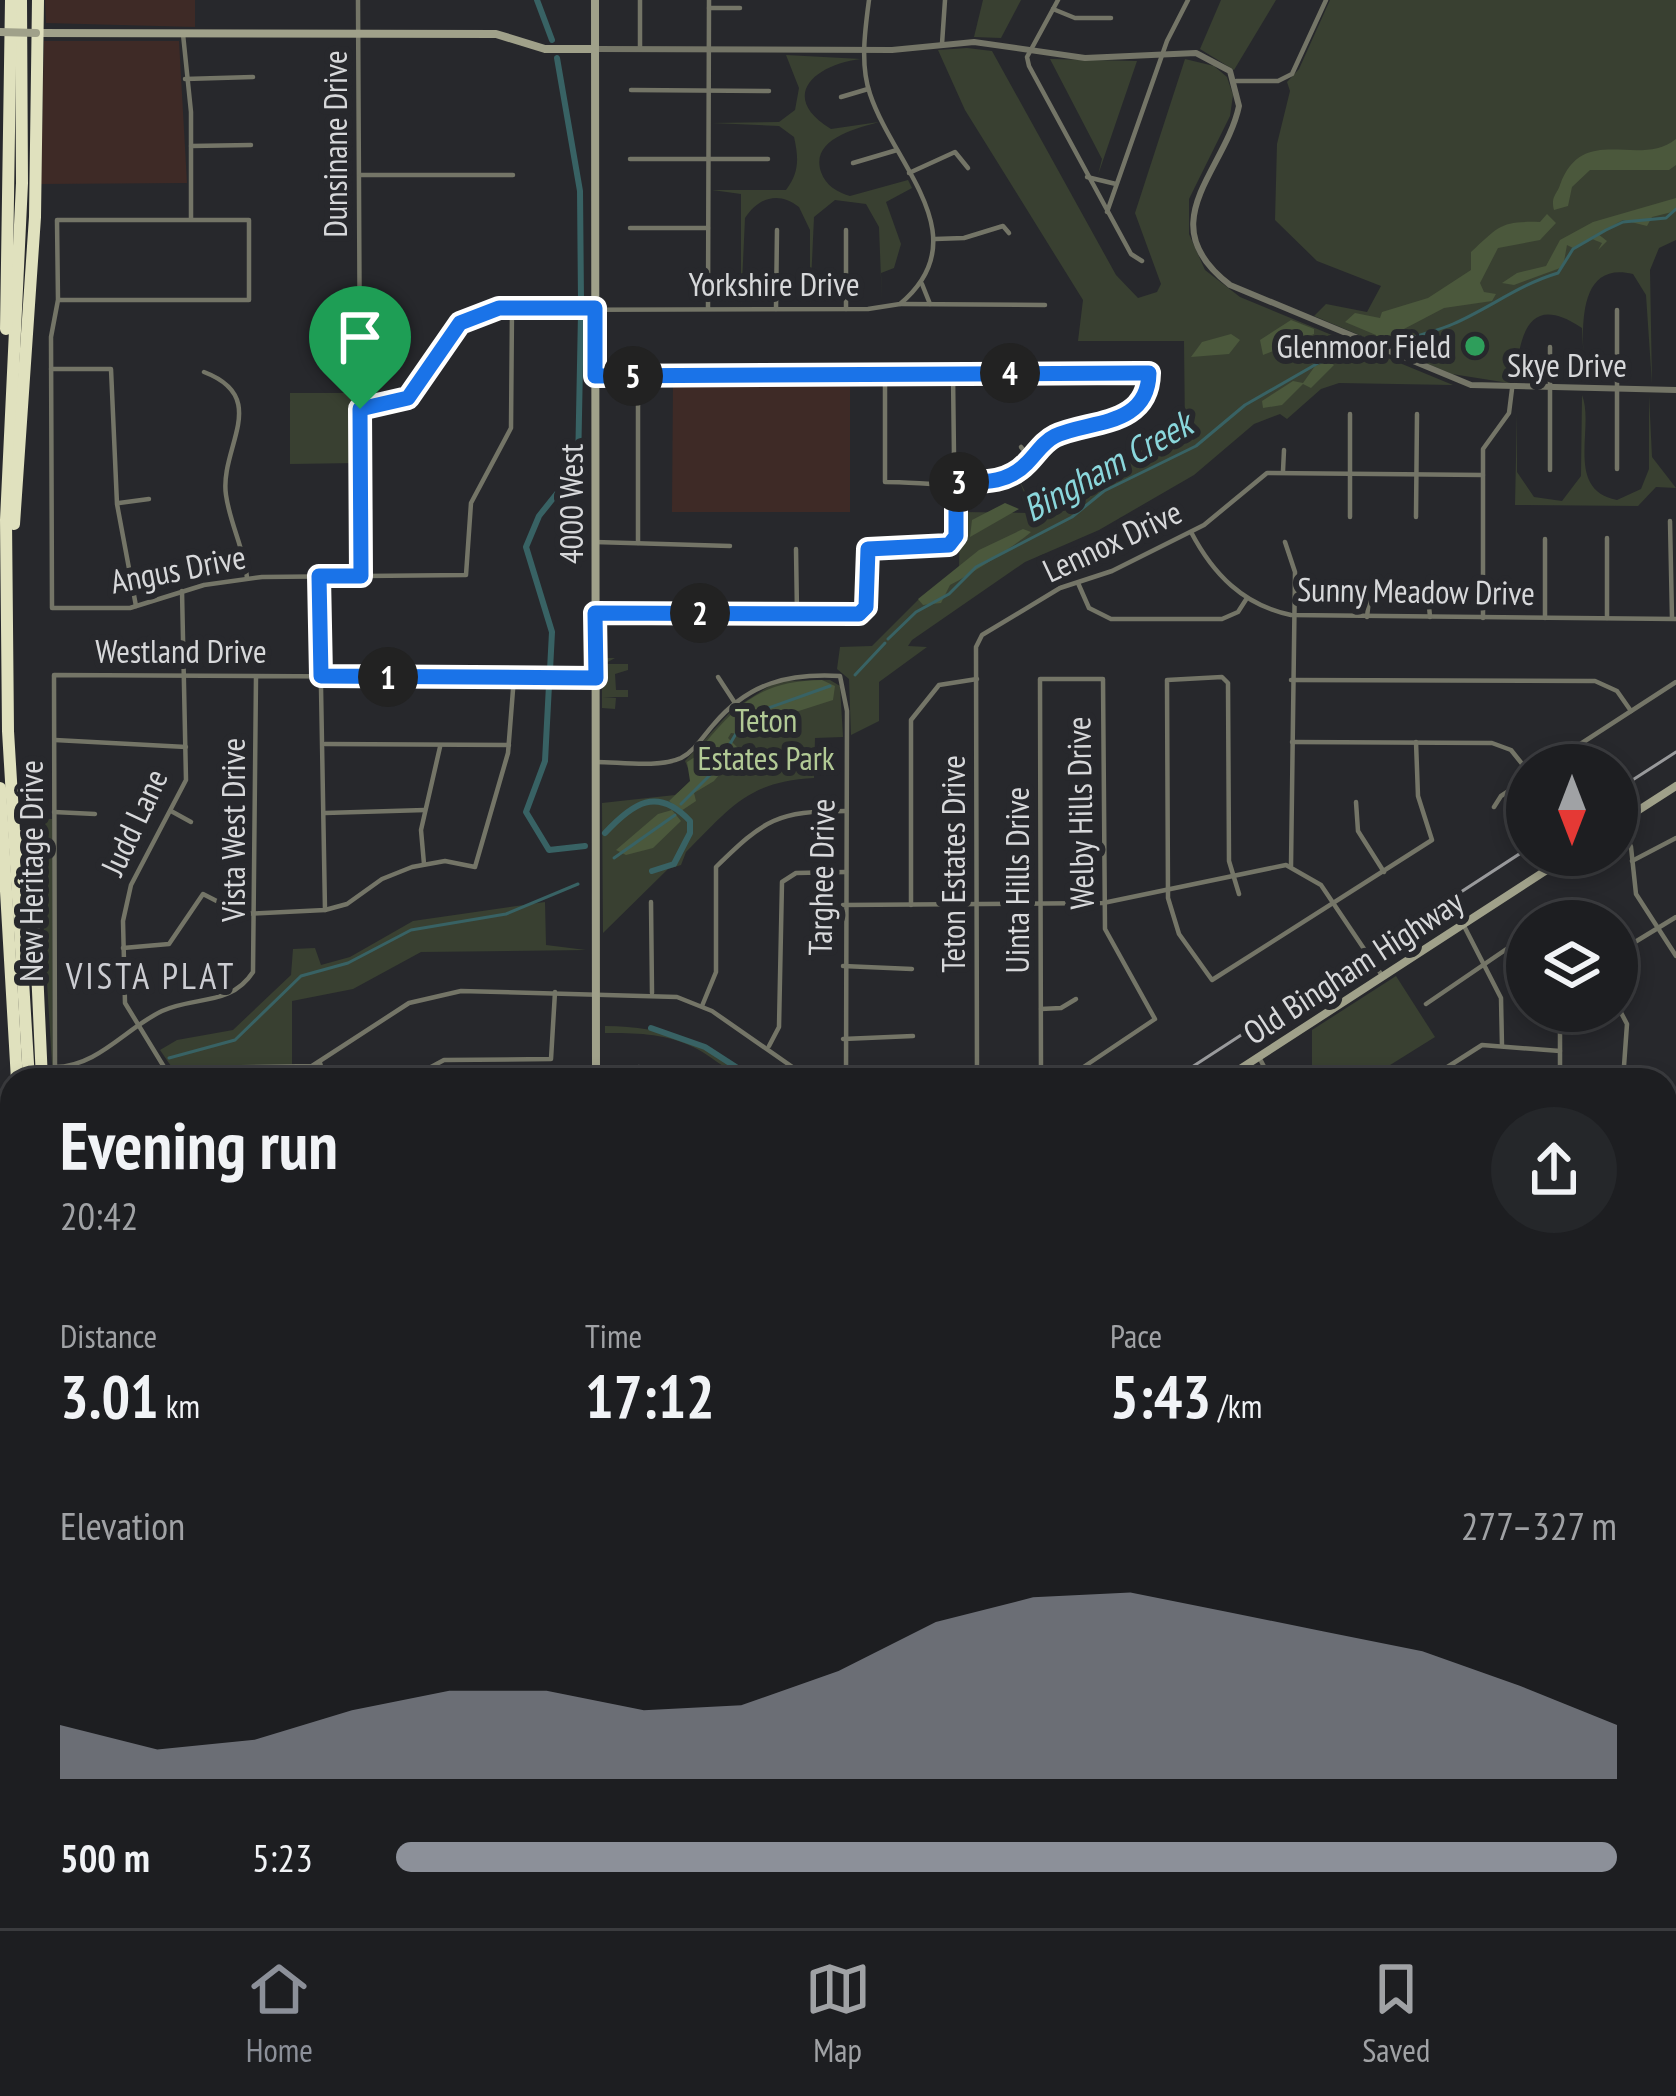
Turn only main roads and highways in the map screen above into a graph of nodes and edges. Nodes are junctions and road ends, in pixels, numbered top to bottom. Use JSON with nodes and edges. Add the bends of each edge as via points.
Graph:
{"nodes":[{"id":1,"x":11,"y":0,"type":"edge"},
{"id":2,"x":21,"y":0,"type":"edge"},
{"id":3,"x":38,"y":0,"type":"edge"},
{"id":4,"x":595,"y":0,"type":"edge"},
{"id":5,"x":0,"y":32,"type":"edge"},
{"id":6,"x":37,"y":33,"type":"junction"},
{"id":7,"x":595,"y":49,"type":"junction"},
{"id":8,"x":0,"y":434,"type":"edge"},
{"id":9,"x":7,"y":608,"type":"junction"},
{"id":10,"x":8,"y":731,"type":"junction"},
{"id":11,"x":1676,"y":786,"type":"edge"},
{"id":12,"x":0,"y":788,"type":"edge"},
{"id":13,"x":1638,"y":810,"type":"edge"},
{"id":14,"x":1537,"y":876,"type":"edge"},
{"id":15,"x":16,"y":1068,"type":"edge"},
{"id":16,"x":28,"y":1068,"type":"edge"},
{"id":17,"x":41,"y":1068,"type":"edge"},
{"id":18,"x":596,"y":1068,"type":"edge"},
{"id":19,"x":1242,"y":1068,"type":"edge"},
{"id":20,"x":0,"y":1625,"type":"edge"},
{"id":21,"x":0,"y":1637,"type":"edge"}],
"edges":[{"from":1,"to":8,"type":"highway"},
{"from":2,"to":9,"type":"highway"},
{"from":3,"to":6,"type":"highway"},
{"from":4,"to":7,"type":"main road","name":"4000 West"},
{"from":5,"to":6,"type":"main road","bridge":true},
{"from":6,"to":7,"type":"main road","via":[[500,34],[544,49]]},
{"from":6,"to":9,"type":"highway","via":[[34,236]]},
{"from":7,"to":18,"type":"main road","name":"4000 West"},
{"from":9,"to":10,"type":"highway"},
{"from":10,"to":16,"type":"highway"},
{"from":10,"to":17,"type":"highway","via":[[34,924]]},
{"from":11,"to":13,"type":"main road"},
{"from":12,"to":15,"type":"highway"},
{"from":14,"to":19,"type":"main road","name":"Old Bingham Highway"},
{"from":20,"to":21,"type":"highway"}]}
